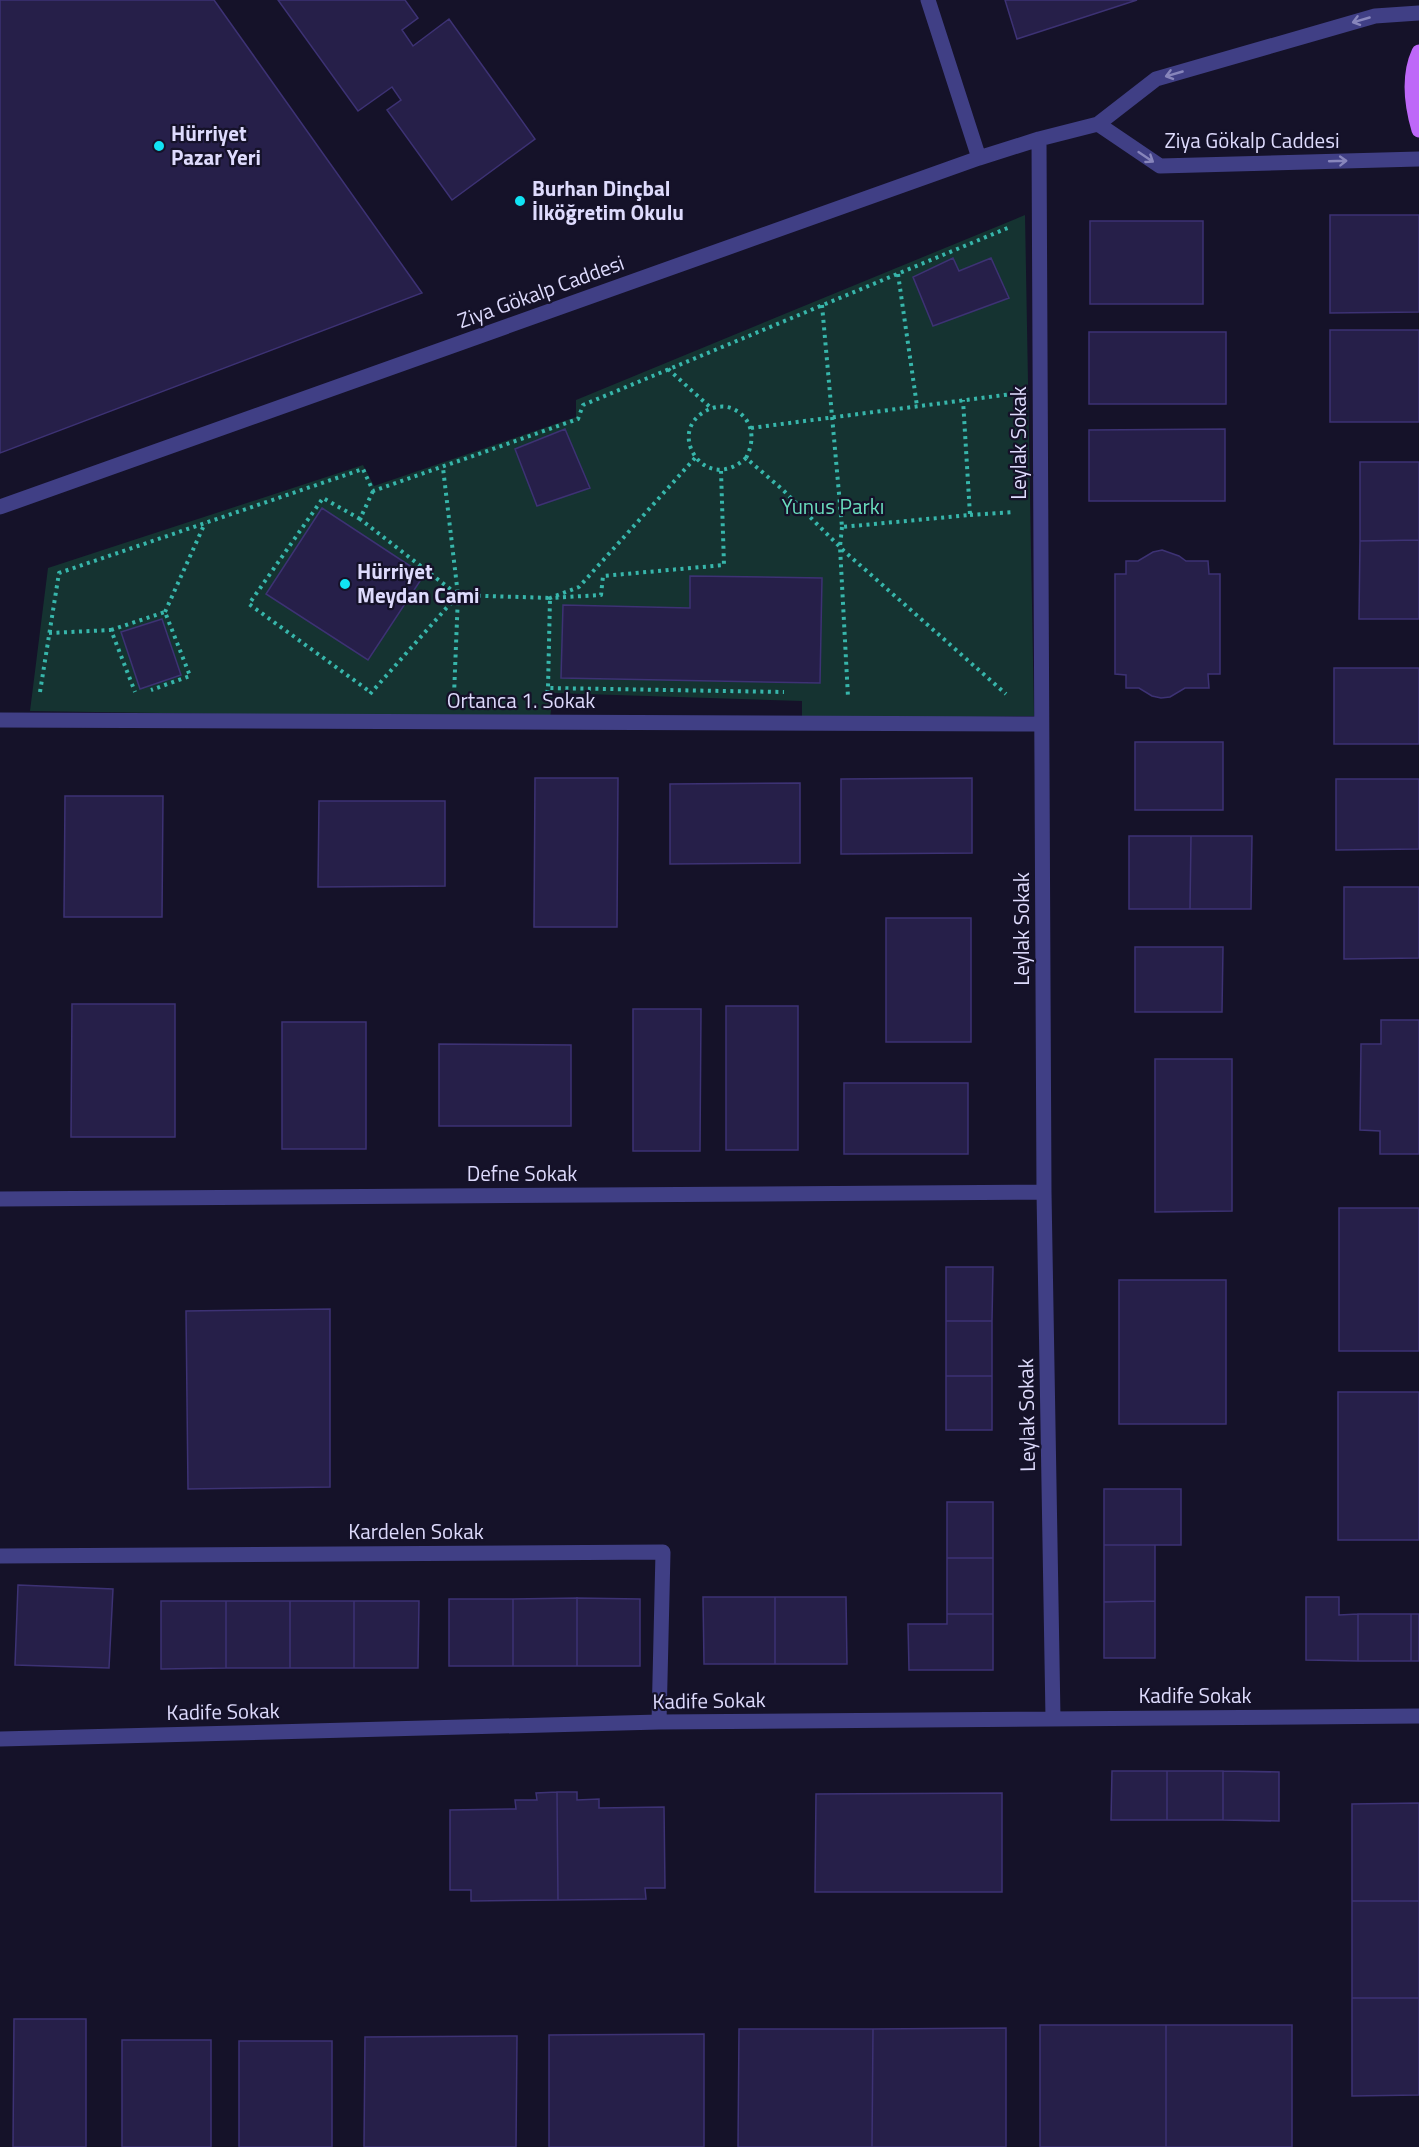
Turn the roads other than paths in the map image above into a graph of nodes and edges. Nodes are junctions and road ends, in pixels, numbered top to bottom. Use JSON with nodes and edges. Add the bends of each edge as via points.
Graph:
{"nodes":[{"id":1,"x":928,"y":0,"type":"edge"},
{"id":2,"x":1419,"y":13,"type":"edge"},
{"id":3,"x":1419,"y":52,"type":"edge"},
{"id":4,"x":1098,"y":124,"type":"junction"},
{"id":5,"x":1419,"y":130,"type":"edge"},
{"id":6,"x":1039,"y":139,"type":"junction"},
{"id":7,"x":979,"y":158,"type":"junction"},
{"id":8,"x":1419,"y":159,"type":"edge"},
{"id":9,"x":0,"y":507,"type":"edge"},
{"id":10,"x":0,"y":720,"type":"edge"},
{"id":11,"x":1041,"y":723,"type":"junction"},
{"id":12,"x":1044,"y":1192,"type":"junction"},
{"id":13,"x":0,"y":1199,"type":"edge"},
{"id":14,"x":0,"y":1556,"type":"edge"},
{"id":15,"x":1419,"y":1716,"type":"edge"},
{"id":16,"x":1053,"y":1718,"type":"junction"},
{"id":17,"x":659,"y":1722,"type":"junction"},
{"id":18,"x":0,"y":1739,"type":"edge"}],
"edges":[{"from":1,"to":7,"type":"street"},
{"from":2,"to":4,"type":"street","name":"Ziya Gökalp Caddesi","one_way":true,"via":[[1375,16],[1156,79]]},
{"from":3,"to":5,"type":"main road","via":[[1412,83]]},
{"from":4,"to":6,"type":"street","name":"Ziya Gökalp Caddesi"},
{"from":4,"to":8,"type":"street","name":"Ziya Gökalp Caddesi","one_way":true,"via":[[1160,166]]},
{"from":6,"to":7,"type":"street","name":"Ziya Gökalp Caddesi"},
{"from":6,"to":11,"type":"street","name":"Leylak Sokak"},
{"from":7,"to":9,"type":"street","name":"Ziya Gökalp Caddesi"},
{"from":10,"to":11,"type":"street","name":"Ortanca 1. Sokak"},
{"from":11,"to":12,"type":"street","name":"Leylak Sokak"},
{"from":12,"to":13,"type":"street","name":"Defne Sokak"},
{"from":12,"to":16,"type":"street","name":"Leylak Sokak"},
{"from":14,"to":17,"type":"street","name":"Kardelen Sokak","via":[[663,1552]]},
{"from":15,"to":16,"type":"street","name":"Kadife Sokak"},
{"from":16,"to":17,"type":"street","name":"Kadife Sokak"},
{"from":17,"to":18,"type":"street","name":"Kadife Sokak"}]}
